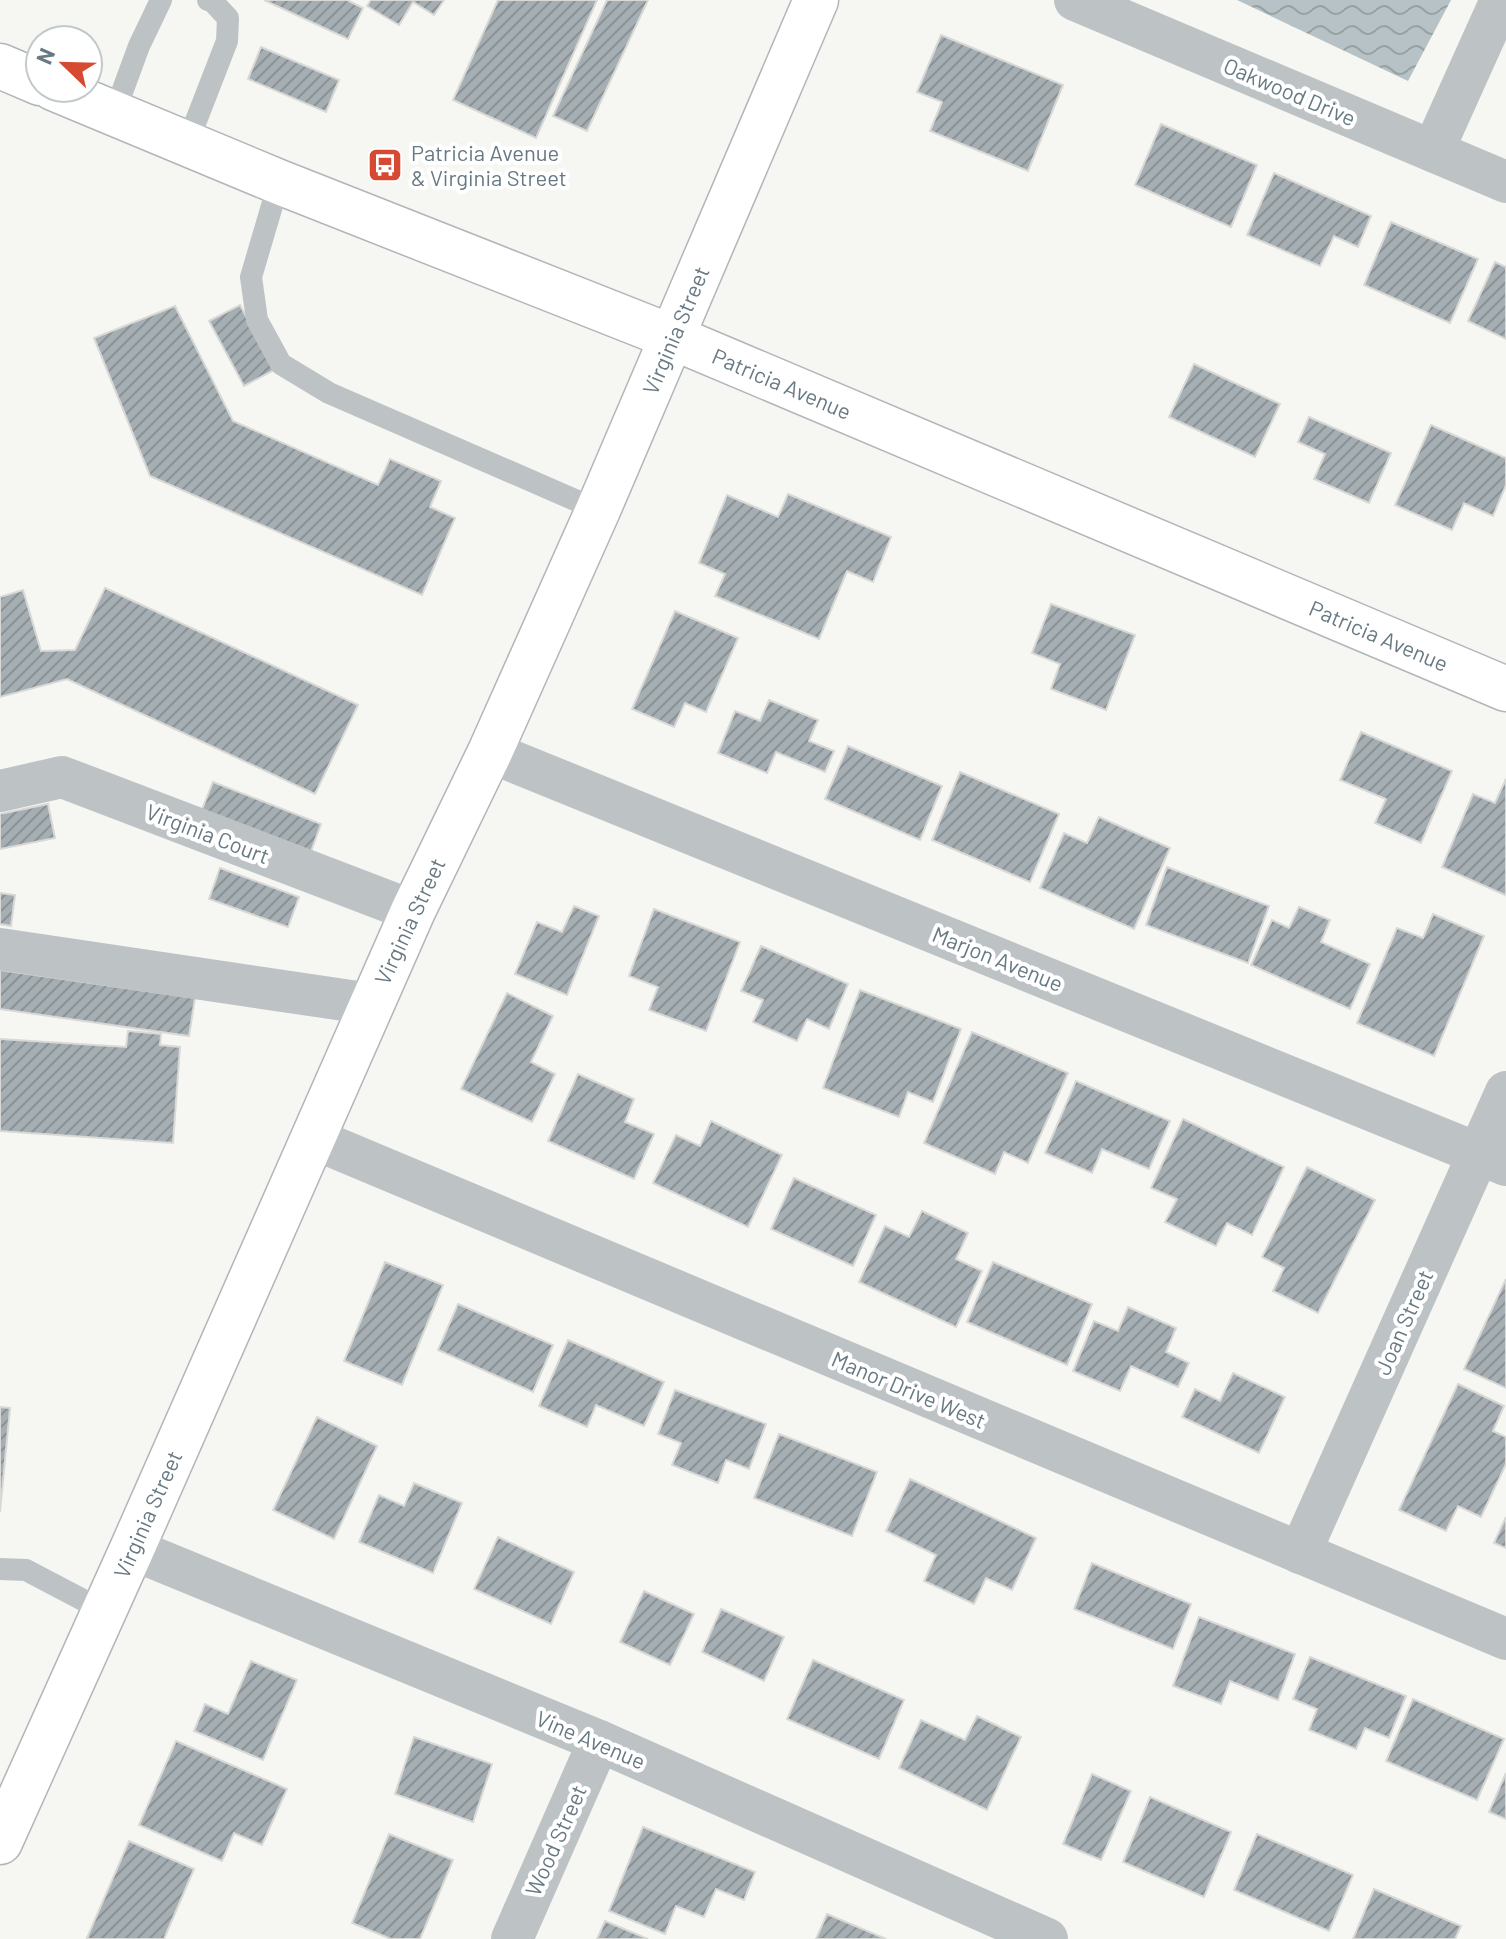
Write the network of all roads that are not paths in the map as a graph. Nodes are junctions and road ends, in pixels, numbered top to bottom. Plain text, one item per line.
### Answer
1 (161, 0) edge
2 (208, 0) edge
3 (816, 0) edge
4 (1075, 0) edge
5 (1501, 0) edge
6 (0, 66) edge
7 (24, 76) edge
8 (91, 104) edge
9 (114, 114) junction
10 (187, 144) junction
11 (1433, 151) junction
12 (279, 182) junction
13 (1506, 182) edge
14 (672, 337) junction
15 (598, 510) junction
16 (1506, 689) edge
17 (490, 752) junction
18 (0, 791) edge
19 (413, 911) junction
20 (0, 949) edge
21 (371, 1004) junction
22 (1506, 1092) edge
23 (312, 1138) junction
24 (1492, 1159) edge
25 (132, 1549) junction
26 (1300, 1553) junction
27 (0, 1569) edge
28 (104, 1611) junction
29 (1506, 1639) edge
30 (599, 1741) junction
31 (0, 1842) edge
32 (512, 1939) edge
33 (1046, 1939) edge

1 - 9 lane
2 - 10 lane
3 - 14 street, Virginia Street
4 - 11 street, Oakwood Drive
5 - 11 street
6 - 7 street
8 - 9 street, Patricia Avenue
9 - 10 street, Patricia Avenue
10 - 12 street, Patricia Avenue
11 - 13 street, Oakwood Drive
12 - 14 street, Patricia Avenue
12 - 15 lane
14 - 15 street, Virginia Street
14 - 16 street, Patricia Avenue
15 - 17 street, Virginia Street
17 - 19 street, Virginia Street
17 - 24 street, Marjon Avenue
18 - 19 street, Virginia Court
19 - 21 street, Virginia Street
20 - 21 street
21 - 23 street, Virginia Street
22 - 24 street, Joan Street
23 - 25 street, Virginia Street
23 - 26 street, Manor Drive West
24 - 26 street, Joan Street
25 - 28 street, Virginia Street
25 - 30 street, Vine Avenue
26 - 29 street, Manor Drive West
27 - 28 lane
28 - 31 street, Virginia Street
30 - 32 street, Wood Street
30 - 33 street, Vine Avenue

